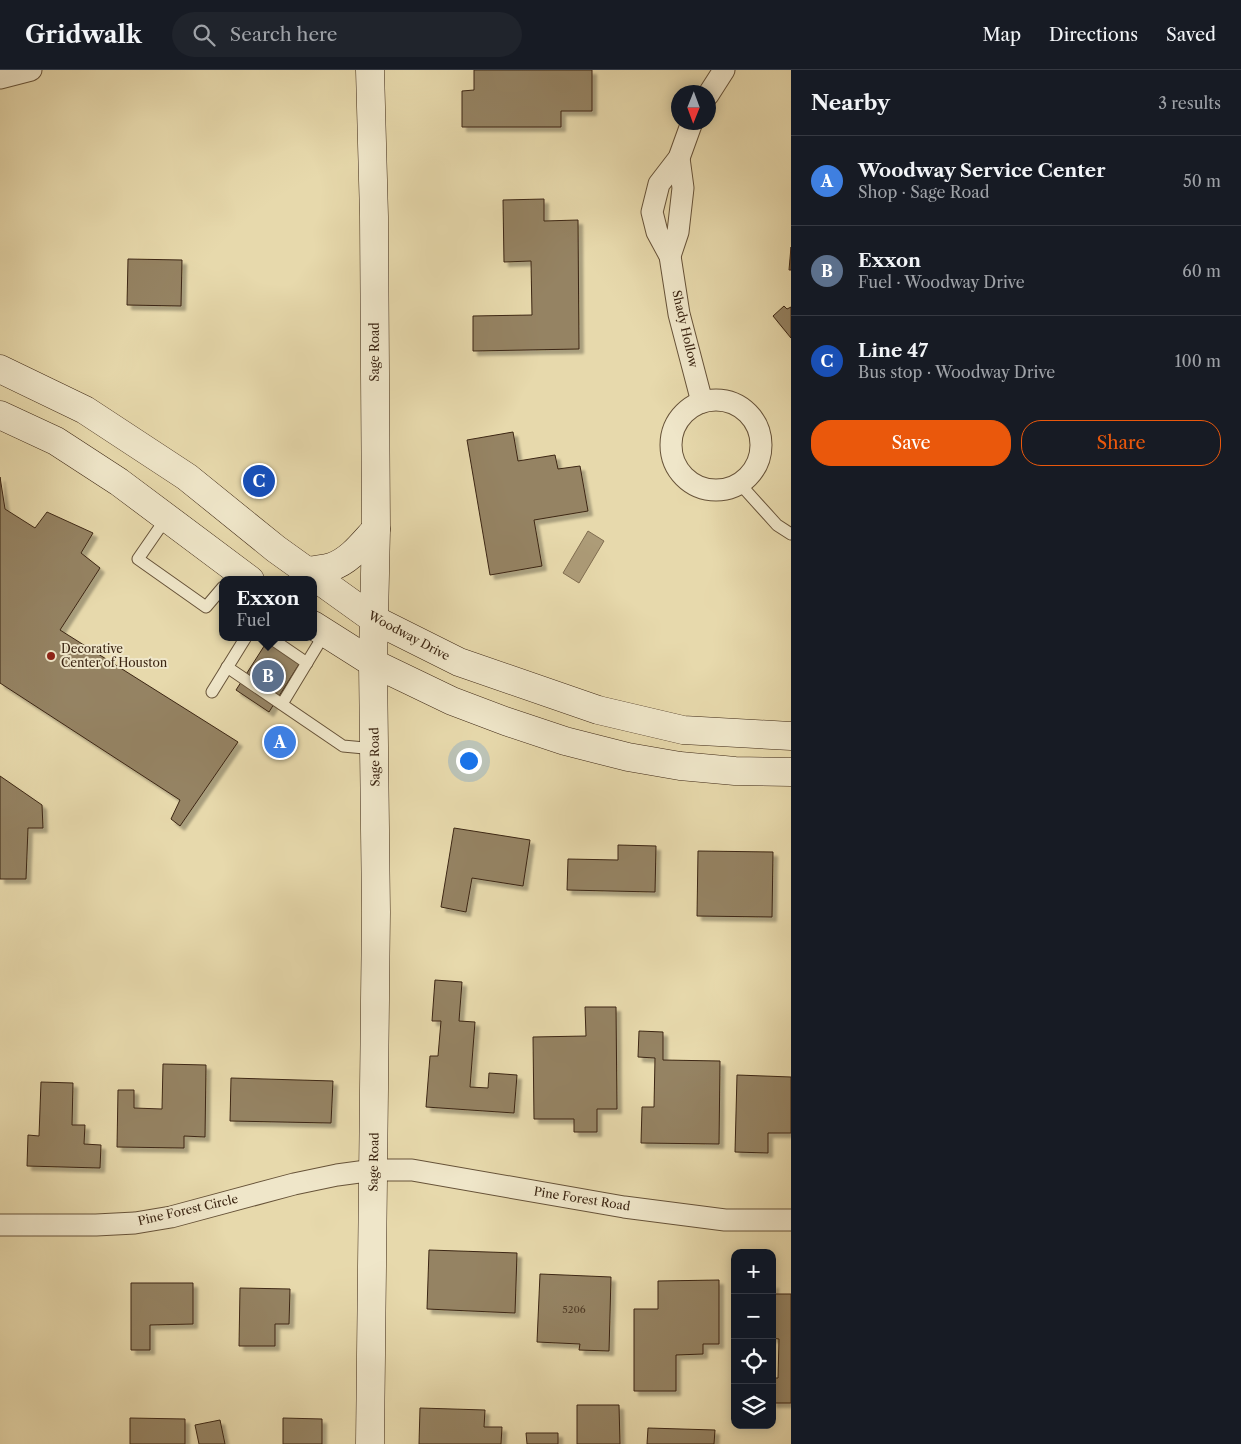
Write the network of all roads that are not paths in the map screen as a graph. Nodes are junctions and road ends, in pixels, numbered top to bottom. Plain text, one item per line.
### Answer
1 (370, 70) edge
2 (724, 70) edge
3 (28, 71) edge
4 (0, 78) edge
5 (714, 85) edge
6 (689, 130) edge
7 (679, 158) junction
8 (670, 256) junction
9 (0, 369) edge
10 (702, 402) junction
11 (0, 415) edge
12 (740, 484) junction
13 (167, 517) junction
14 (376, 529) junction
15 (791, 534) edge
16 (307, 571) junction
17 (231, 576) edge
18 (314, 576) edge
19 (317, 578) edge
20 (219, 594) edge
21 (374, 620) junction
22 (319, 629) edge
23 (243, 641) edge
24 (276, 641) edge
25 (314, 641) edge
26 (306, 663) junction
27 (374, 663) junction
28 (227, 667) junction
29 (212, 692) dead end
30 (282, 704) junction
31 (683, 730) junction
32 (791, 736) edge
33 (375, 749) junction
34 (680, 766) junction
35 (791, 772) edge
36 (374, 1170) junction
37 (791, 1220) edge
38 (0, 1225) edge
39 (370, 1444) edge

1 - 14 main road, Sage Road
2 - 5 street
3 - 4 street
6 - 7 street, Shady Hollow
7 - 8 street, Shady Hollow
7 - 8 street, Shady Hollow
8 - 10 street, Shady Hollow
9 - 16 main road, Woodway Drive
10 - 12 street
10 - 12 street
11 - 13 main road
12 - 15 lane
13 - 17 main road
13 - 20 lane
14 - 16 main road
14 - 21 main road, Sage Road
16 - 18 main road, Woodway Drive
19 - 21 main road, Woodway Drive
21 - 27 main road, Sage Road
21 - 31 main road, Woodway Drive
22 - 27 main road
23 - 28 lane
24 - 26 lane
25 - 26 lane
26 - 30 lane
27 - 33 main road, Sage Road
27 - 34 main road
28 - 29 lane
28 - 30 lane
30 - 33 lane
31 - 32 main road, Woodway Drive
31 - 34 main road
33 - 36 main road, Sage Road
34 - 35 main road
36 - 37 street, Pine Forest Road
36 - 38 street, Pine Forest Circle
36 - 39 main road, Sage Road

